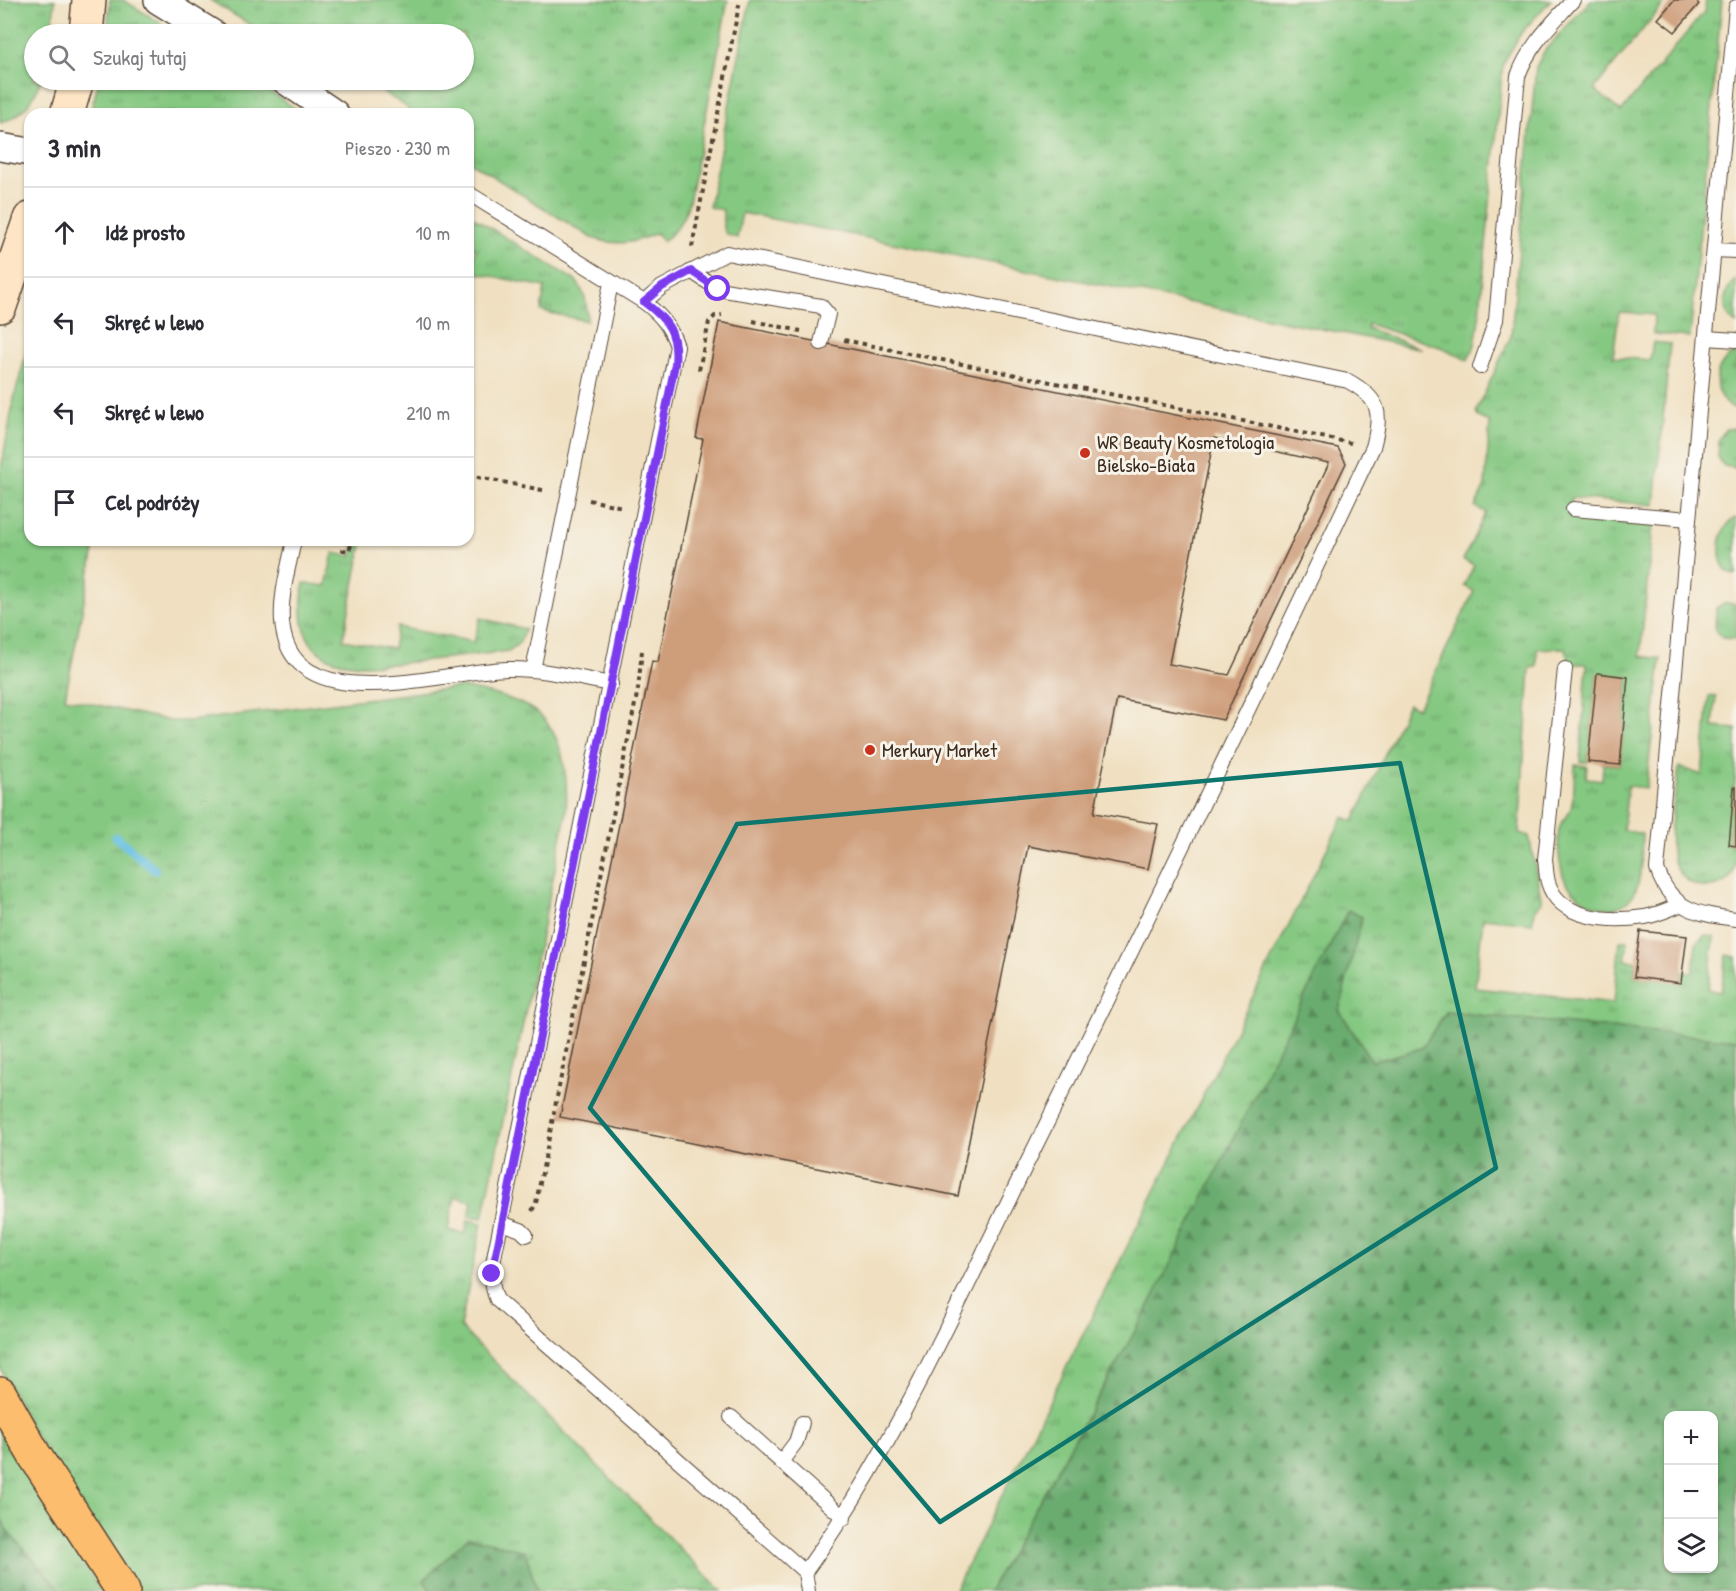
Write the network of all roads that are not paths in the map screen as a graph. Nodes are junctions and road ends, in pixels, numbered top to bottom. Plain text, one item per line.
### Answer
1 (89, 0) edge
2 (158, 0) edge
3 (1573, 0) edge
4 (1736, 7) edge
5 (87, 24) edge
6 (197, 24) edge
7 (73, 90) edge
8 (300, 90) edge
9 (68, 108) edge
10 (326, 108) edge
11 (0, 147) edge
12 (24, 151) edge
13 (474, 197) edge
14 (24, 236) edge
15 (1714, 250) junction
16 (1736, 251) edge
17 (691, 271) junction
18 (611, 283) junction
19 (644, 302) junction
20 (0, 306) edge
21 (1706, 338) junction
22 (822, 340) road end
23 (1736, 340) edge
24 (1480, 367) dead end
25 (1573, 508) dead end
26 (1689, 519) junction
27 (293, 546) edge
28 (1565, 669) dead end
29 (533, 670) junction
30 (611, 684) junction
31 (1680, 905) junction
32 (1736, 919) edge
33 (501, 1223) junction
34 (524, 1233) road end
35 (0, 1395) edge
36 (731, 1418) dead end
37 (801, 1423) dead end
38 (781, 1462) junction
39 (844, 1518) junction
40 (806, 1572) junction
41 (123, 1591) edge
42 (808, 1591) edge

1 - 5 main road
2 - 6 street
3 - 24 lane
4 - 15 lane
7 - 9 main road
8 - 10 street
11 - 12 street
13 - 18 lane
14 - 20 main road
15 - 16 lane
15 - 21 lane
17 - 19 lane
17 - 22 lane
17 - 39 lane
18 - 19 lane
18 - 29 lane
19 - 30 lane
21 - 23 lane
21 - 26 lane
25 - 26 lane
26 - 31 lane
27 - 29 lane
28 - 31 lane
29 - 30 lane
30 - 33 lane
31 - 32 lane
33 - 34 lane
33 - 40 lane
35 - 41 highway
36 - 38 lane
37 - 38 lane
38 - 39 lane
39 - 40 lane
40 - 42 lane

